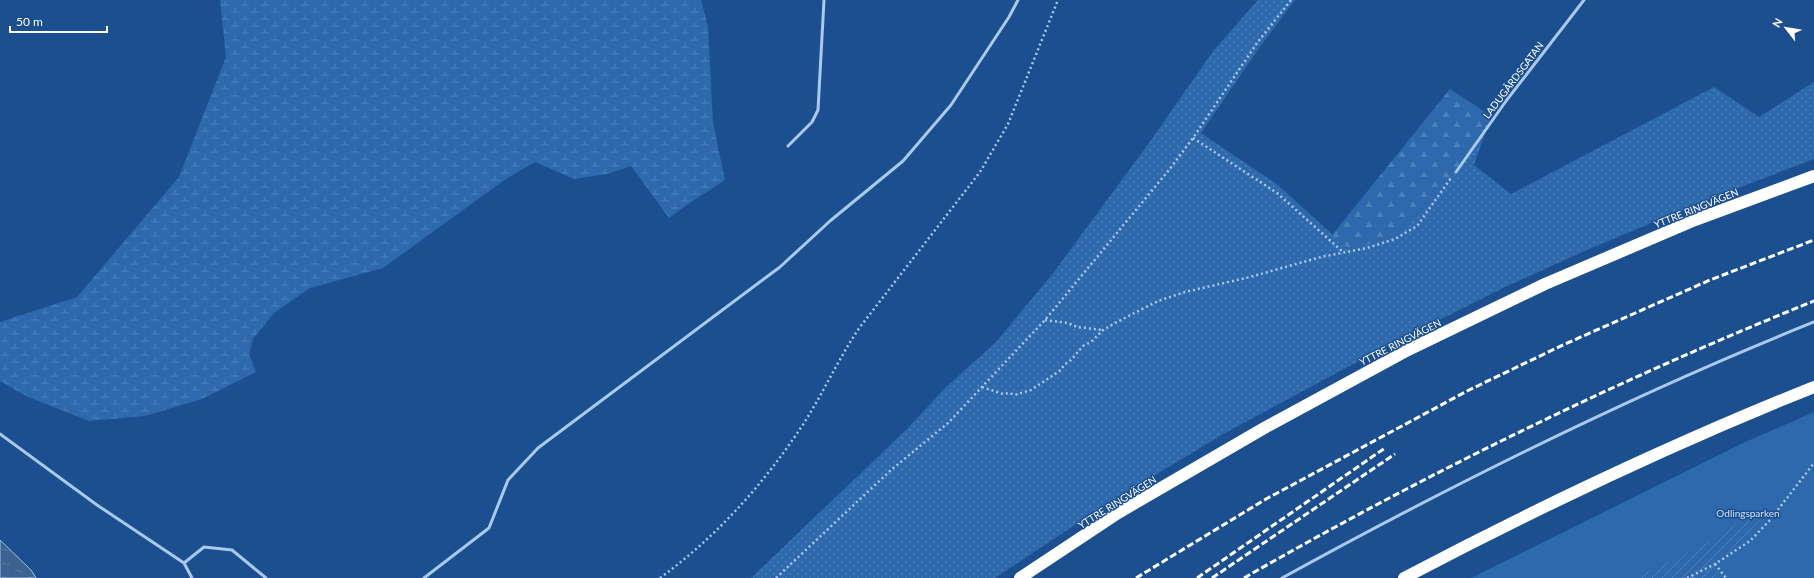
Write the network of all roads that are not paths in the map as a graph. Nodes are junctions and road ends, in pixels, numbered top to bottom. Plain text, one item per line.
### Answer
1 (824, 0) edge
2 (1018, 0) edge
3 (1584, 0) edge
4 (788, 146) dead end
5 (1456, 172) road end
6 (1814, 176) edge
7 (1814, 322) edge
8 (1814, 387) edge
9 (0, 434) edge
10 (184, 563) junction
11 (192, 578) edge
12 (266, 578) edge
13 (424, 578) edge
14 (1020, 578) edge
15 (1282, 578) edge
16 (1404, 578) edge

1 - 4 lane
2 - 13 lane
3 - 5 lane, LADUGÅRDSGATAN
6 - 14 highway, YTTRE RINGVÄGEN
7 - 15 lane
8 - 16 highway
9 - 10 lane
10 - 11 lane
10 - 12 lane

